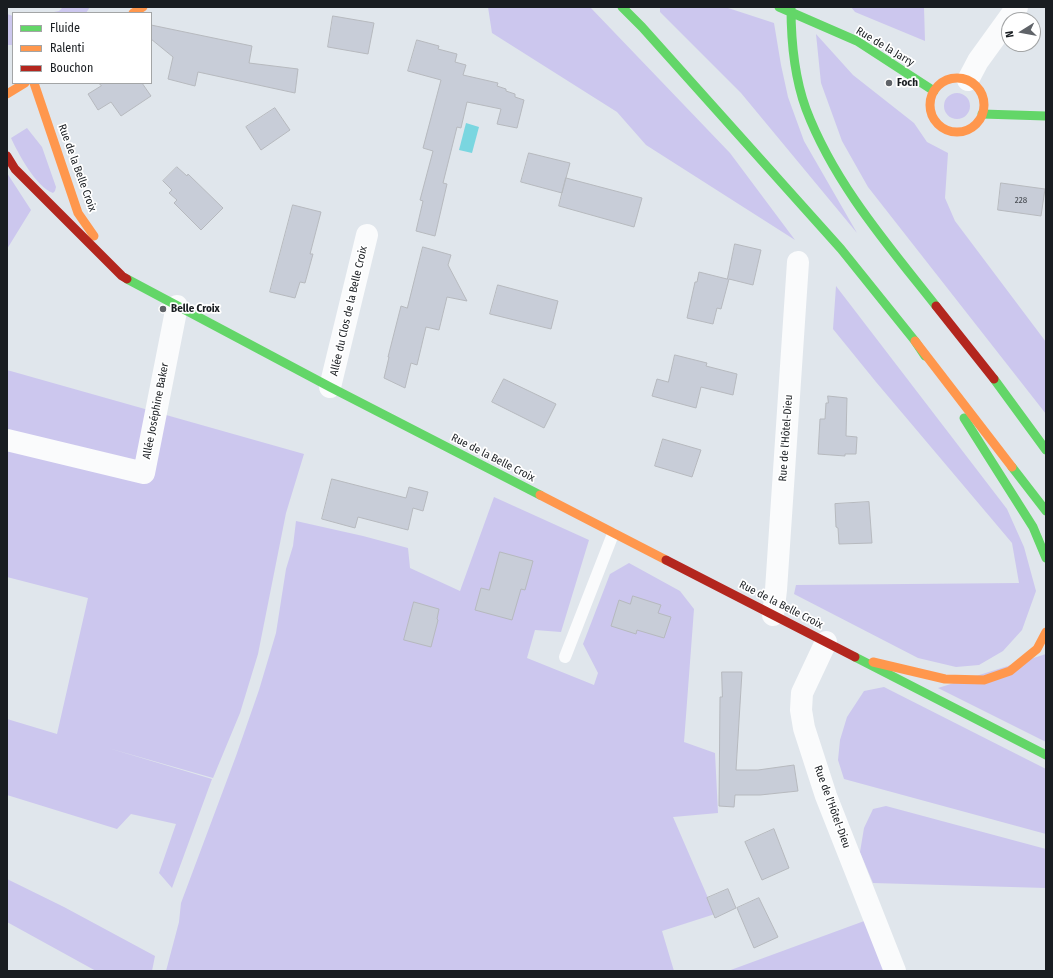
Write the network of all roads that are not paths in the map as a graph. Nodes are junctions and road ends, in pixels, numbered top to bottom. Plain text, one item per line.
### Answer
1 (622, 7) edge
2 (779, 7) edge
3 (791, 7) edge
4 (1017, 7) edge
5 (968, 80) junction
6 (23, 84) edge
7 (34, 84) edge
8 (934, 90) junction
9 (7, 94) edge
10 (982, 114) junction
11 (1046, 116) edge
12 (7, 156) edge
13 (367, 235) dead end
14 (798, 262) dead end
15 (122, 276) junction
16 (177, 306) junction
17 (915, 341) junction
18 (330, 387) junction
19 (7, 440) edge
20 (1046, 450) edge
21 (1046, 510) edge
22 (613, 534) junction
23 (1046, 558) edge
24 (773, 615) junction
25 (1046, 632) edge
26 (826, 642) junction
27 (565, 657) dead end
28 (855, 657) junction
29 (1046, 755) edge
30 (896, 971) edge

1 - 17 main road
2 - 8 main road, Rue de la Jarry
3 - 20 main road
4 - 5 street
5 - 8 main road
5 - 10 main road
6 - 9 main road
7 - 15 main road, Rue de la Belle Croix
8 - 10 main road
10 - 11 main road
12 - 15 main road, Rue de la Belle Croix
13 - 18 street, Allée du Clos de la Belle Croix
14 - 24 street, Rue de l'Hôtel-Dieu
15 - 16 main road, Rue de la Belle Croix
16 - 18 main road, Rue de la Belle Croix
16 - 19 street, Allée Joséphine Baker
17 - 21 main road
17 - 23 main road
18 - 22 main road, Rue de la Belle Croix
22 - 24 main road, Rue de la Belle Croix
22 - 27 lane
24 - 26 main road, Rue de la Belle Croix
25 - 28 main road
26 - 28 main road, Rue de la Belle Croix
26 - 30 street, Rue de l'Hôtel-Dieu
28 - 29 main road

